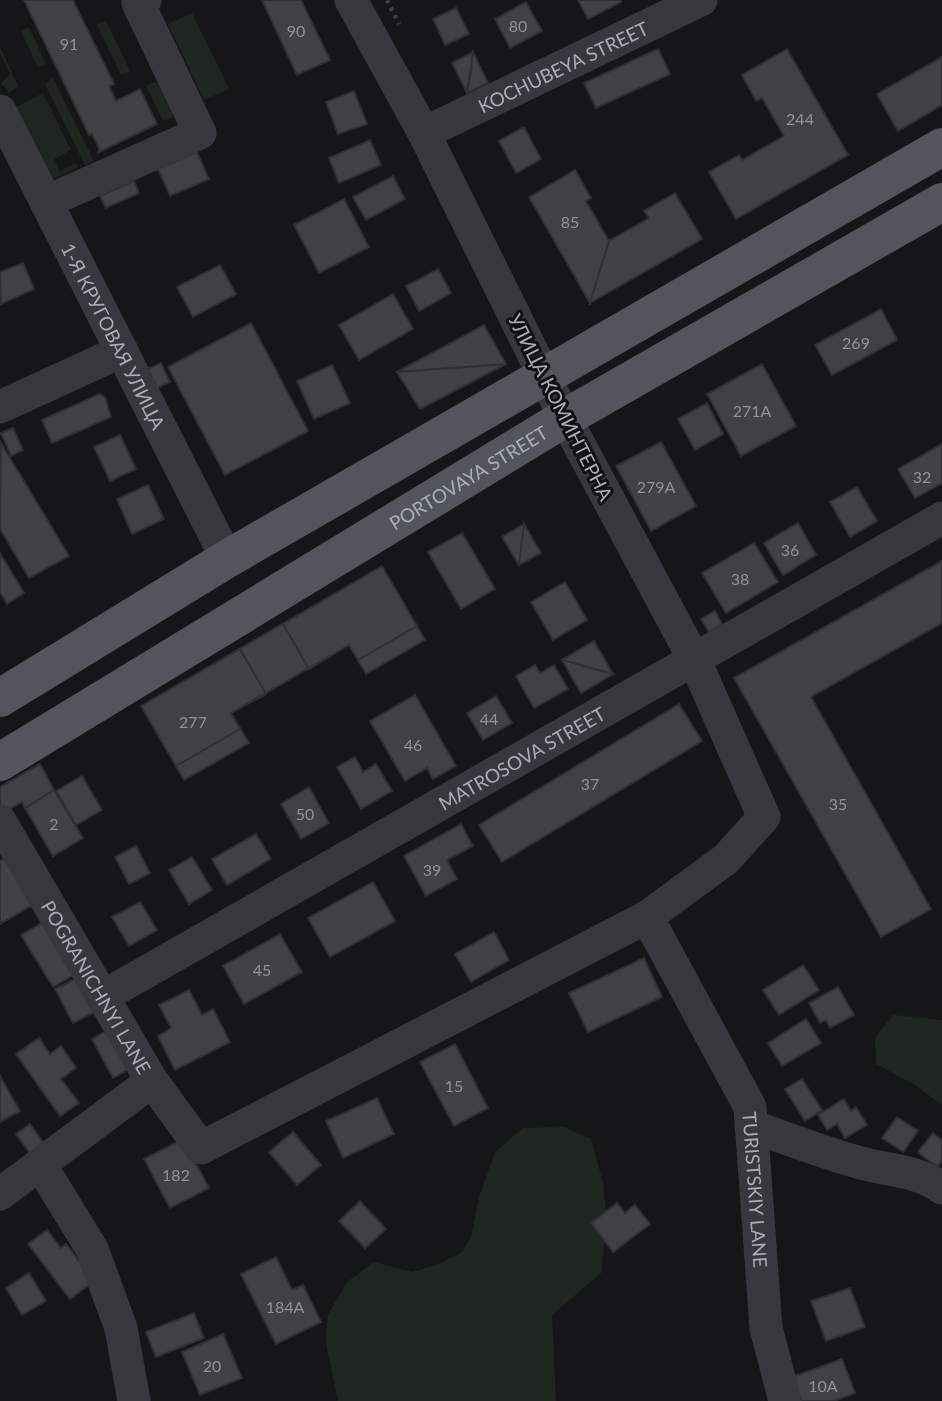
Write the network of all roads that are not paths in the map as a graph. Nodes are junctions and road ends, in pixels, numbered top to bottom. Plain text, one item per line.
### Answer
1 (145, 0) edge
2 (351, 0) edge
3 (701, 0) edge
4 (0, 111) edge
5 (424, 133) junction
6 (942, 147) edge
7 (46, 202) junction
8 (942, 202) edge
9 (122, 351) junction
10 (543, 376) junction
11 (0, 407) edge
12 (565, 418) junction
13 (942, 518) edge
14 (228, 559) junction
15 (695, 661) junction
16 (0, 698) edge
17 (0, 762) edge
18 (0, 821) edge
19 (647, 917) junction
20 (102, 997) junction
21 (152, 1081) junction
22 (751, 1126) junction
23 (40, 1164) junction
24 (942, 1188) edge
25 (0, 1194) edge
26 (134, 1401) edge
27 (785, 1401) edge

1 - 7 street
2 - 5 street, УЛИЦА КОМИНТЕРНА
3 - 5 street, KOCHUBEYA STREET
4 - 7 street, 1-Я КРУГОВАЯ УЛИЦА
5 - 10 street, УЛИЦА КОМИНТЕРНА
6 - 10 main road
7 - 9 street, 1-Я КРУГОВАЯ УЛИЦА
8 - 12 main road, PORTOVAYA STREET
9 - 11 street
9 - 14 street, 1-Я КРУГОВАЯ УЛИЦА
10 - 12 street, УЛИЦА КОМИНТЕРНА
10 - 14 main road
12 - 15 street, УЛИЦА КОМИНТЕРНА
12 - 17 main road, PORTOVAYA STREET
13 - 15 street, MATROSOVA STREET
14 - 16 main road
15 - 19 street, УЛИЦА КОМИНТЕРНА
15 - 20 street, MATROSOVA STREET
18 - 20 street, POGRANICHNYI LANE
19 - 21 street, POGRANICHNYI LANE
19 - 22 street, TURISTSKIY LANE
20 - 21 street, POGRANICHNYI LANE
21 - 23 street
22 - 24 street
22 - 27 street, TURISTSKIY LANE
23 - 25 street
23 - 26 street

